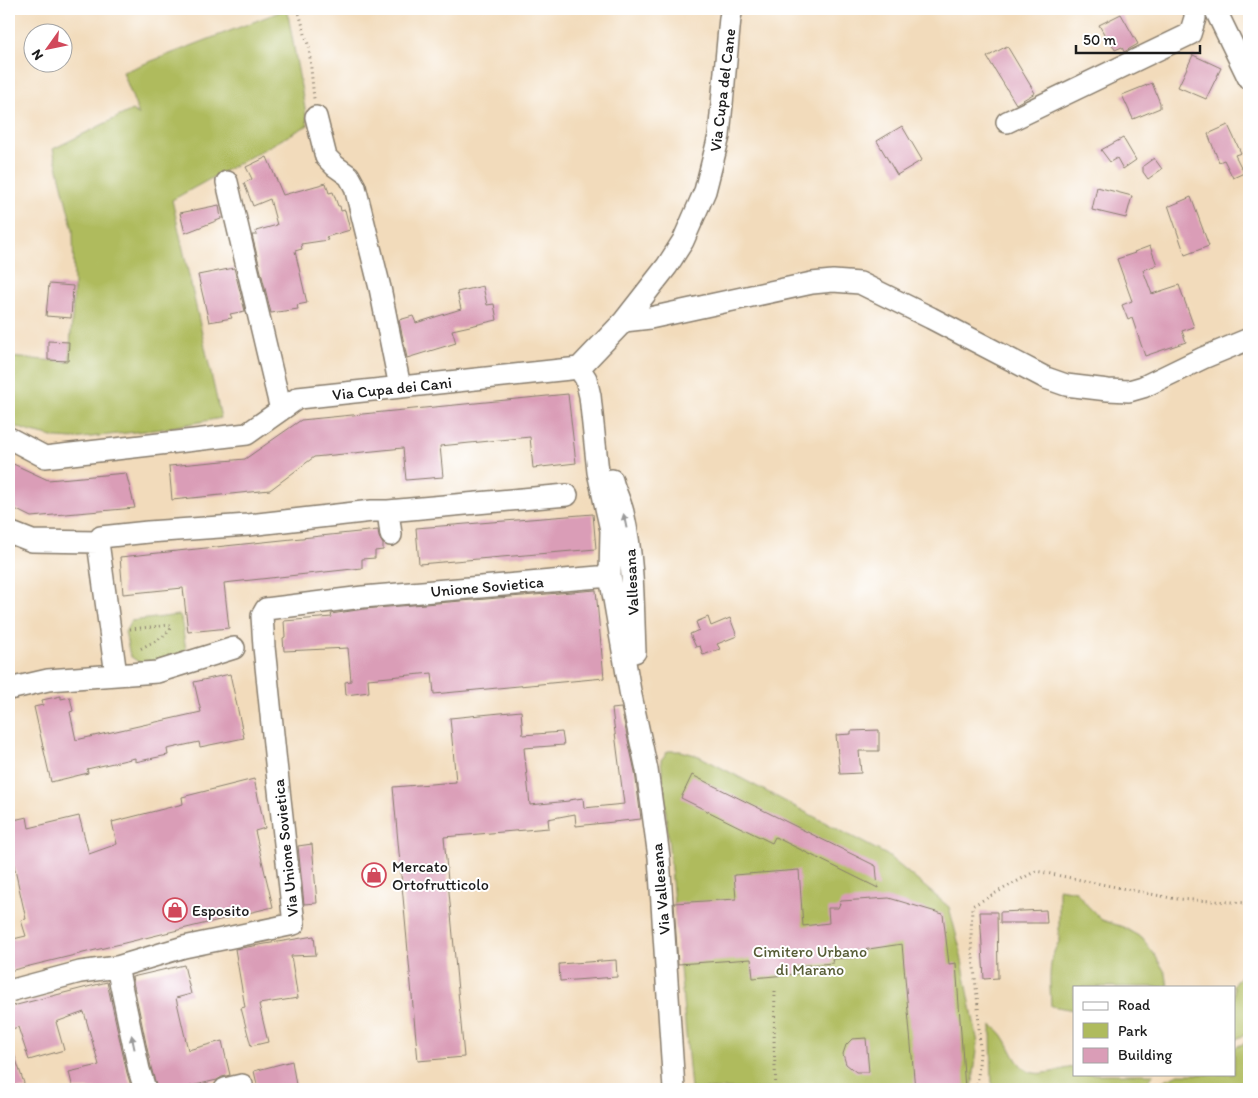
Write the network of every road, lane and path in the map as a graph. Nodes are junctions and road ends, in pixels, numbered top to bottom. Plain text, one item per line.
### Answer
1 (298, 9) edge
2 (1195, 9) edge
3 (1215, 9) edge
4 (729, 12) edge
5 (1249, 78) edge
6 (316, 117) joint
7 (1007, 122) dead end
8 (227, 182) dead end
9 (624, 321) junction
10 (1249, 339) edge
11 (579, 368) junction
12 (400, 387) junction
13 (281, 410) junction
14 (9, 438) edge
15 (567, 495) dead end
16 (388, 511) junction
17 (9, 532) edge
18 (391, 535) dead end
19 (98, 542) junction
20 (610, 576) junction
21 (363, 597) joint
22 (130, 628) dead end
23 (234, 648) dead end
24 (138, 650) dead end
25 (116, 675) junction
26 (9, 690) edge
27 (630, 691) junction
28 (1249, 903) edge
29 (117, 967) junction
30 (9, 991) edge
31 (775, 992) dead end
32 (144, 1089) edge
33 (674, 1089) edge
34 (776, 1089) edge
35 (977, 1089) edge

1 - 6 path
2 - 7 street
3 - 5 street
4 - 9 street, Via Cupa del Cane
6 - 12 street
8 - 13 street
9 - 10 street
9 - 11 street, Via Cupa del Cane
11 - 12 street, Via Cupa dei Cani
11 - 20 street
27 -> 11 street, Vallesana
12 - 13 street, Via Cupa dei Cani
13 - 14 street, Via Cupa dei Cani
15 - 16 street
16 - 18 street
16 - 19 street
17 - 19 street
19 - 25 street
20 - 21 street, Unione Sovietica
20 - 27 street, Vallesana
21 - 29 street, Via Unione Sovietica
22 - 24 path
23 - 25 street
25 - 26 street
27 - 33 street, Via Vallesana
28 - 35 path
29 - 30 street, Via Unione Sovietica
32 -> 29 street
31 - 34 path

